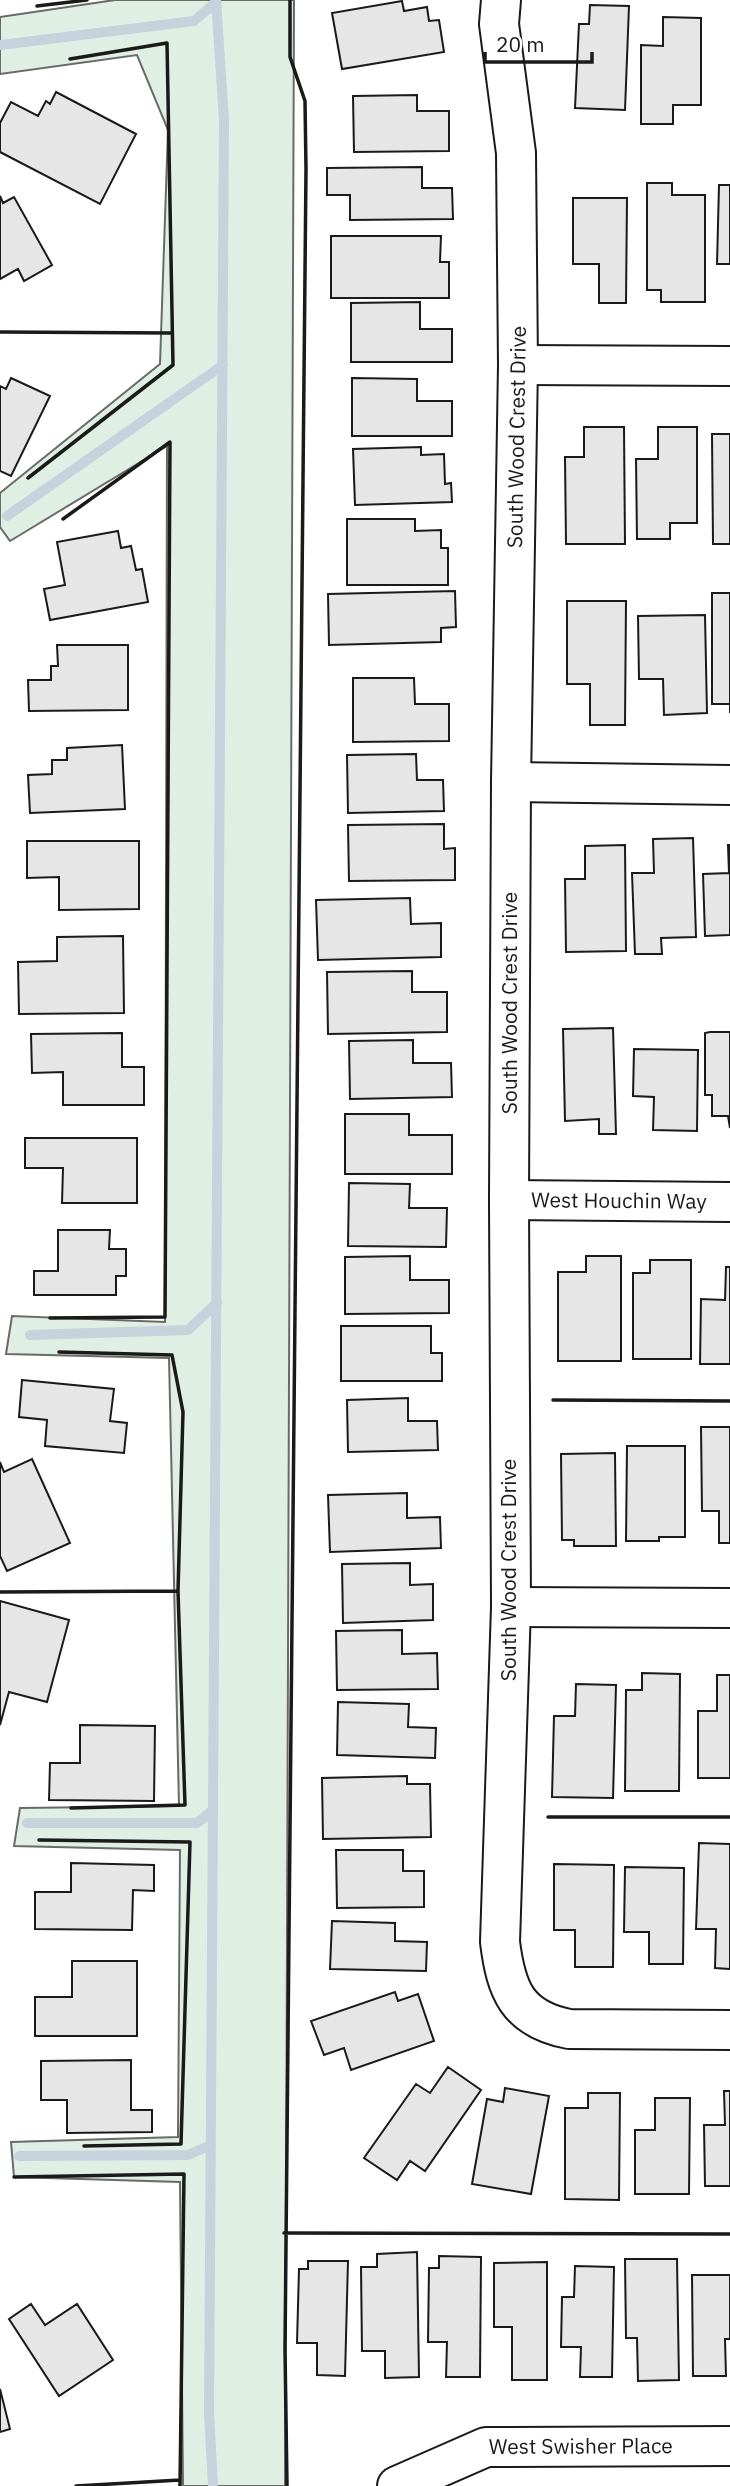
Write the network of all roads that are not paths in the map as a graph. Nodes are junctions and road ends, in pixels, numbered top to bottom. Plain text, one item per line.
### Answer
1 (501, 0) edge
2 (519, 365) junction
3 (730, 366) edge
4 (511, 782) junction
5 (730, 785) edge
6 (509, 1200) junction
7 (730, 1202) edge
8 (511, 1607) junction
9 (730, 1608) edge
10 (730, 2030) edge
11 (730, 2446) edge
12 (397, 2486) edge

1 - 2 street, South Wood Crest Drive
2 - 3 street
2 - 4 street, South Wood Crest Drive
4 - 5 street
4 - 6 street, South Wood Crest Drive
6 - 7 street, West Houchin Way
6 - 8 street, South Wood Crest Drive
8 - 9 street
8 - 10 street, South Wood Crest Drive
11 - 12 street, West Swisher Place

